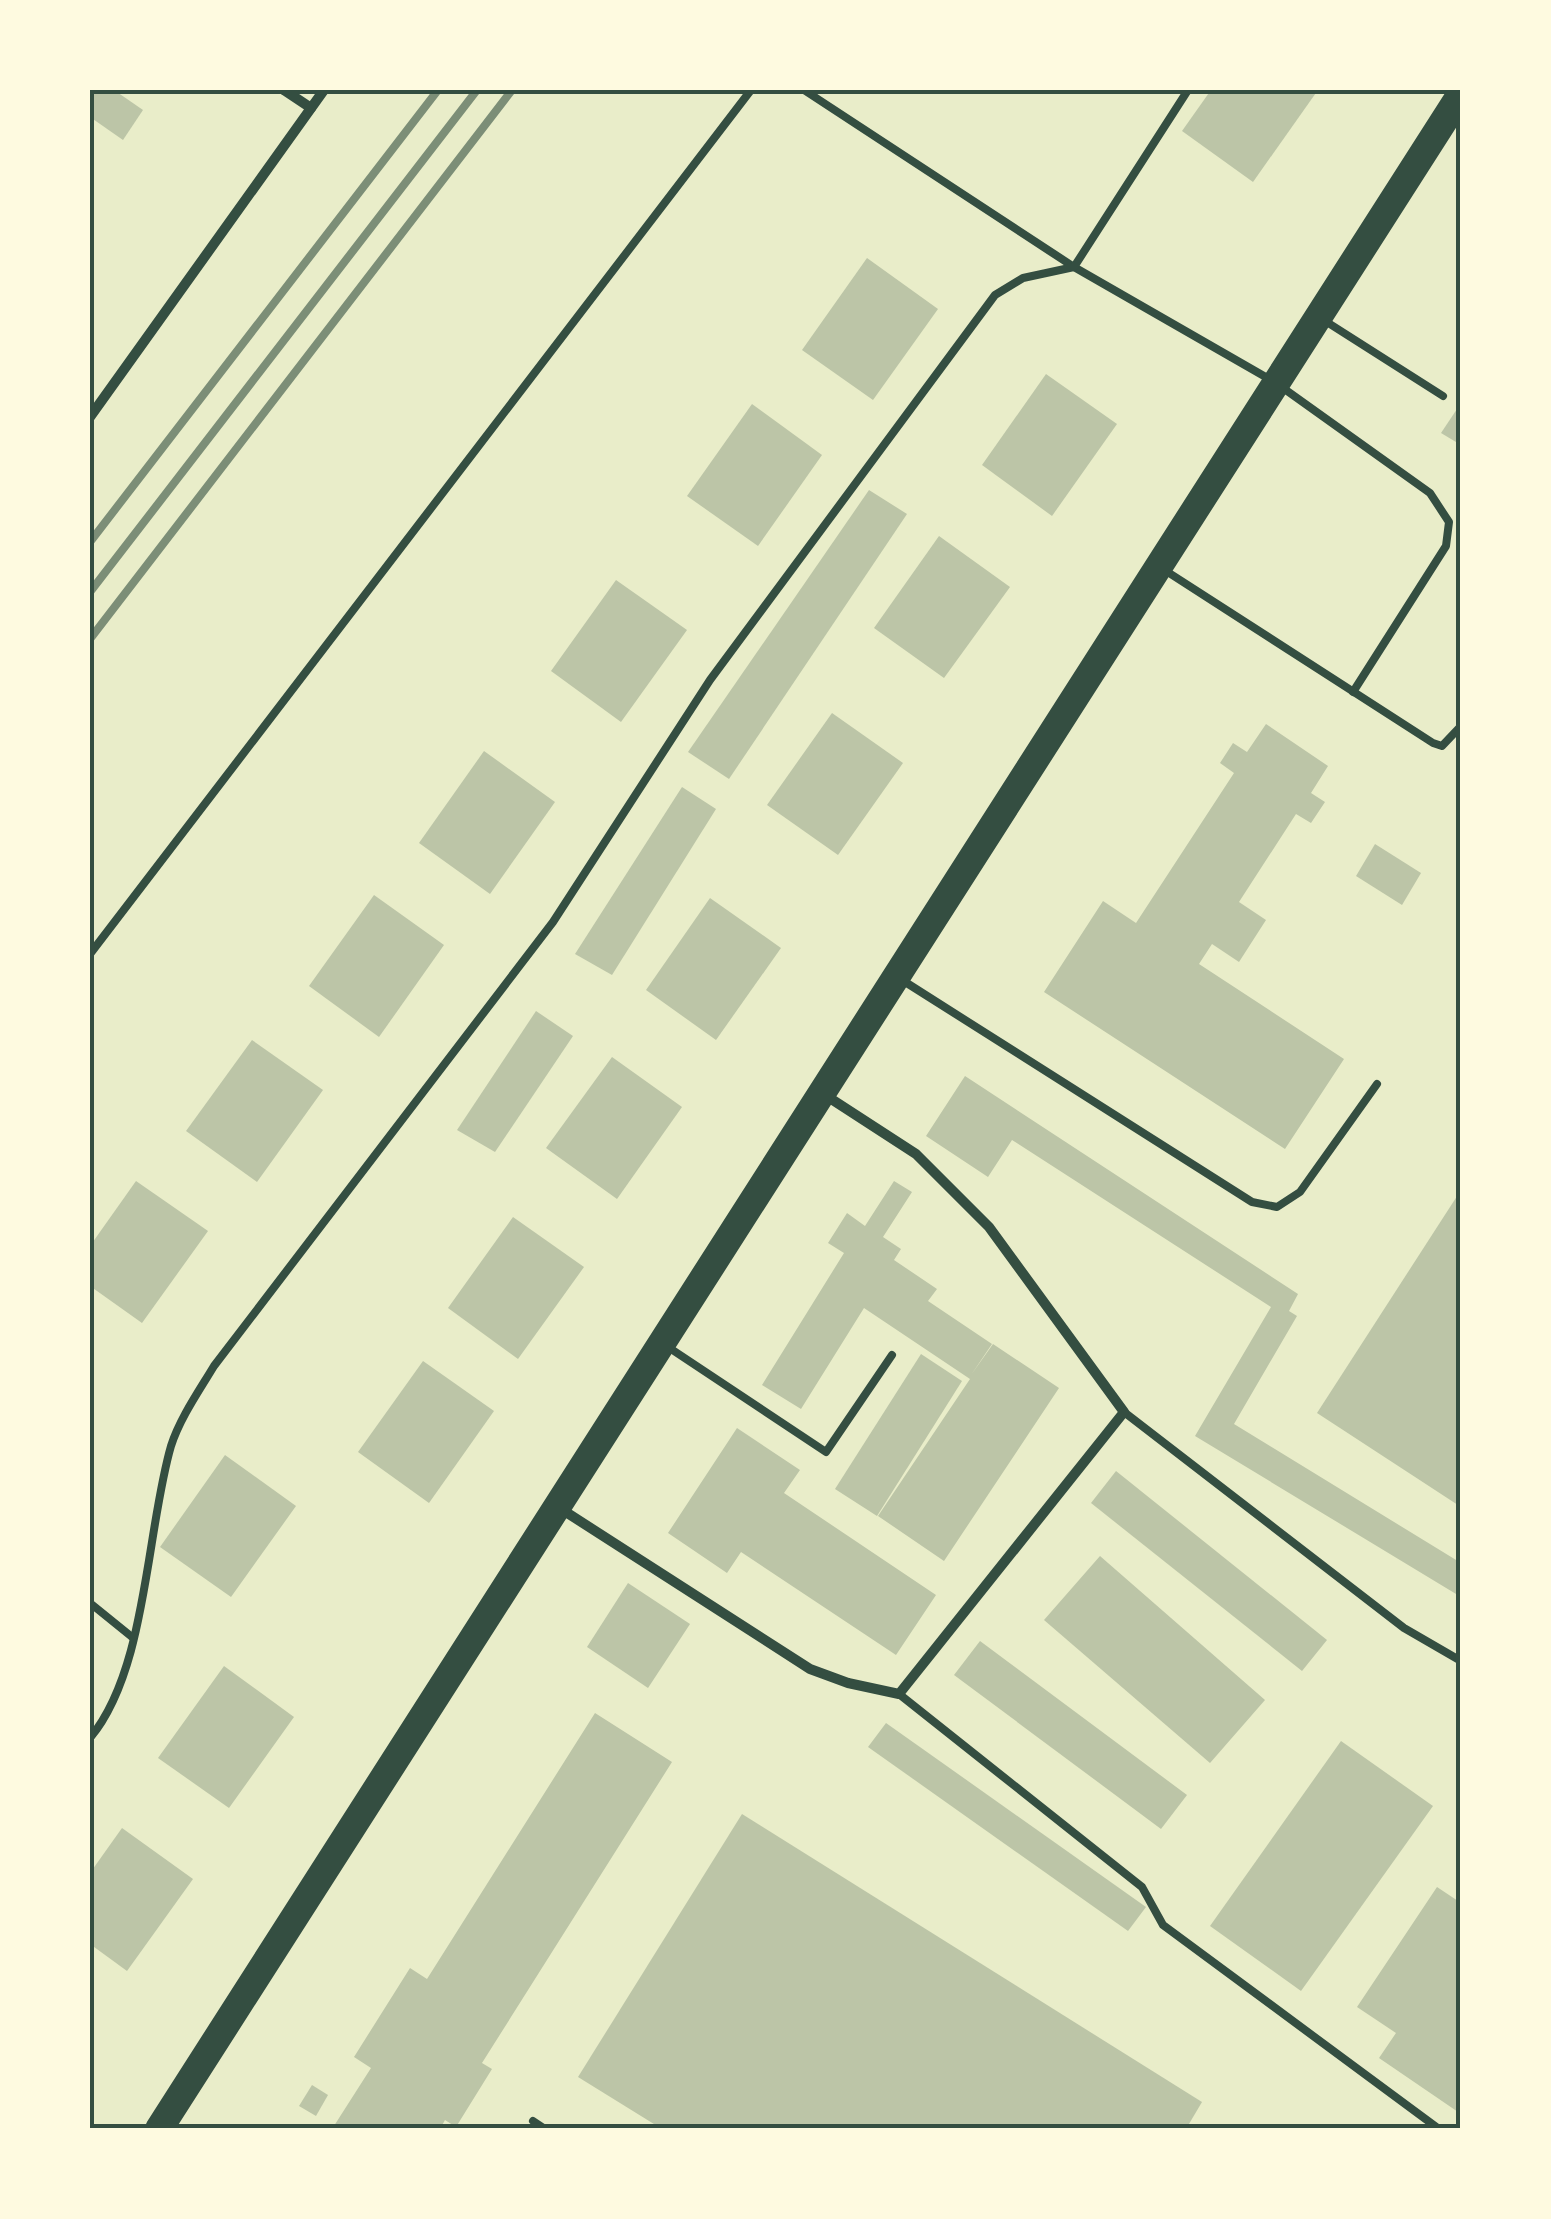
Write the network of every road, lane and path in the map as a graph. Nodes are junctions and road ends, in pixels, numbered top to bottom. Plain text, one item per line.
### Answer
1 (284, 90) edge
2 (324, 90) edge
3 (751, 90) edge
4 (804, 90) edge
5 (1188, 90) edge
6 (1461, 94) edge
7 (311, 108) junction
8 (1074, 267) junction
9 (1318, 317) junction
10 (1276, 383) junction
11 (1443, 396) dead end
12 (90, 417) edge
13 (1158, 566) junction
14 (1353, 692) junction
15 (1461, 726) edge
16 (90, 954) edge
17 (896, 976) junction
18 (1377, 1084) dead end
19 (822, 1092) junction
20 (661, 1343) junction
21 (892, 1355) dead end
22 (1124, 1412) junction
23 (556, 1506) junction
24 (90, 1603) edge
25 (132, 1637) junction
26 (1461, 1661) edge
27 (899, 1694) junction
28 (90, 1738) edge
29 (533, 2121) dead end
30 (159, 2129) edge
31 (545, 2129) edge
32 (1439, 2129) edge

1 - 7 street
2 - 7 street
3 - 16 lane
4 - 8 lane
5 - 8 lane
6 - 9 highway
7 - 12 street
8 - 10 lane
8 - 25 lane
9 - 10 highway
9 - 11 lane
10 - 13 highway
10 - 14 lane
13 - 14 lane
13 - 17 highway
14 - 15 lane
17 - 18 lane
17 - 19 highway
19 - 20 highway
19 - 22 street
20 - 21 lane
20 - 23 highway
22 - 26 lane
22 - 27 street
23 - 27 street
23 - 30 highway
24 - 25 lane
25 - 28 lane
27 - 32 lane
29 - 31 lane

